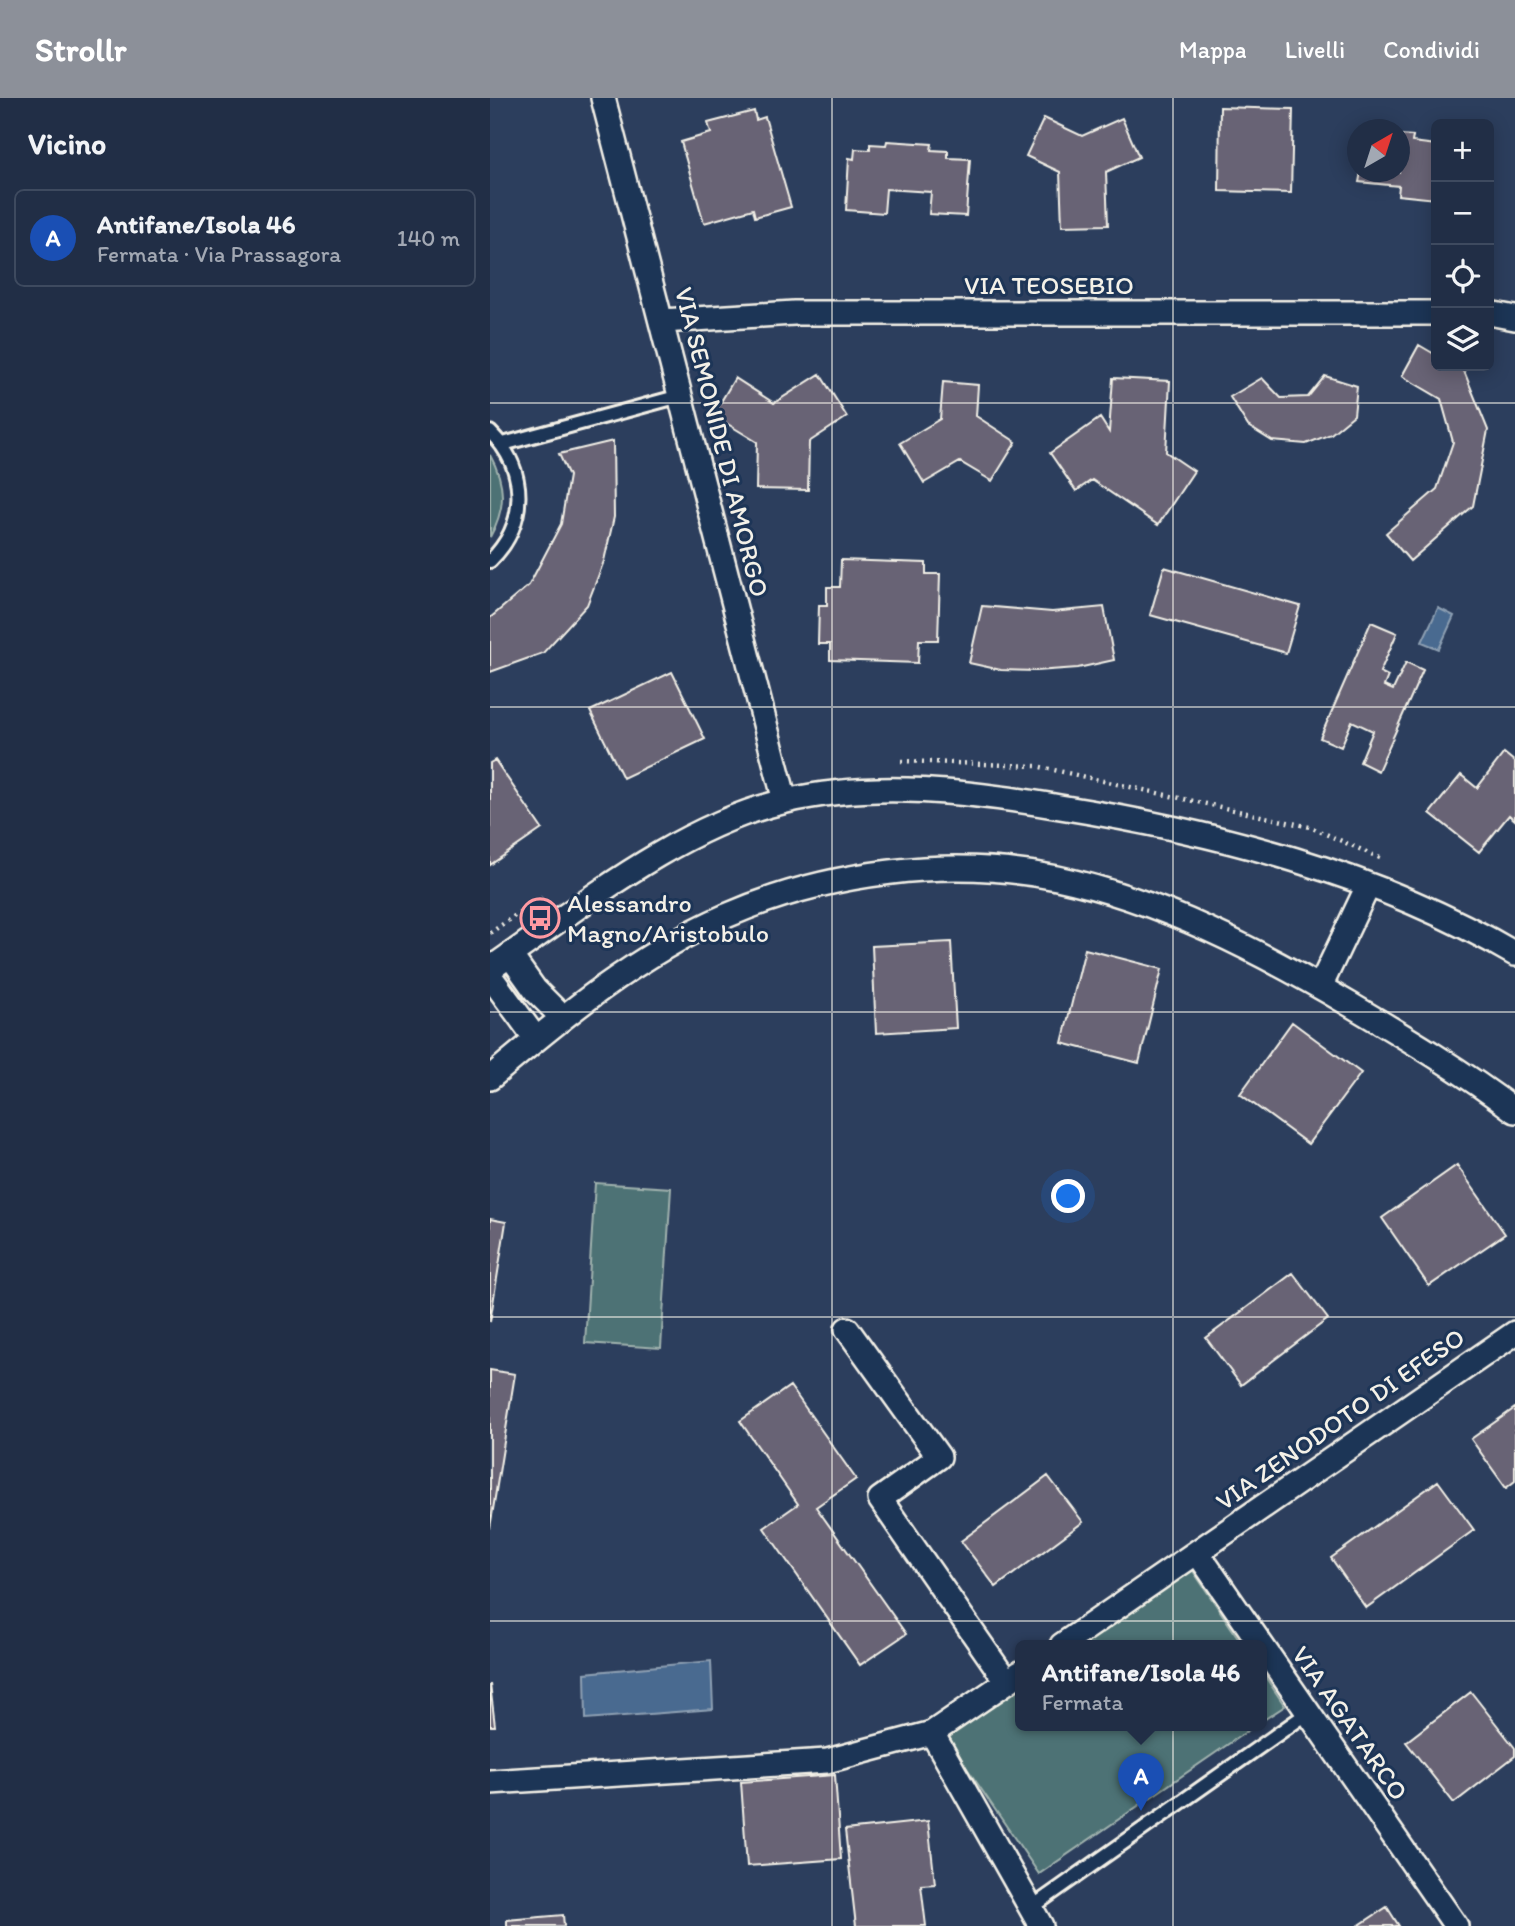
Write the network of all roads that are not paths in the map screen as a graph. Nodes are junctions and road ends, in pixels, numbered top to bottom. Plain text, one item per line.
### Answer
1 (603, 98) edge
2 (1431, 313) edge
3 (1494, 314) edge
4 (1515, 318) edge
5 (662, 321) junction
6 (680, 396) junction
7 (490, 432) edge
8 (503, 444) junction
9 (490, 561) edge
10 (785, 801) junction
11 (1368, 886) junction
12 (1515, 954) edge
13 (510, 955) junction
14 (490, 969) edge
15 (490, 976) edge
16 (1320, 987) junction
17 (562, 1017) junction
18 (536, 1039) junction
19 (490, 1078) edge
20 (1515, 1111) edge
21 (846, 1329) dead end
22 (1515, 1333) edge
23 (1197, 1552) junction
24 (1069, 1640) edge
25 (1259, 1640) edge
26 (1267, 1652) edge
27 (1014, 1678) edge
28 (1309, 1712) junction
29 (932, 1733) junction
30 (490, 1782) edge
31 (1036, 1917) edge
32 (1456, 1926) edge

1 - 5 street, VIA SEMONIDE DI AMORGO
2 - 5 street, VIA TEOSEBIO
3 - 4 street
5 - 6 street, VIA SEMONIDE DI AMORGO
6 - 8 lane
6 - 10 street, VIA SEMONIDE DI AMORGO
7 - 8 lane
8 - 9 lane
10 - 11 street
10 - 13 street
11 - 12 street
11 - 16 street
13 - 14 street
13 - 17 street
15 - 18 street
16 - 17 street
16 - 20 street
17 - 18 street
18 - 19 street
21 - 27 street
22 - 23 street, VIA ZENODOTO DI EFESO
23 - 24 street, VIA ZENODOTO DI EFESO
23 - 25 street, VIA AGATARCO
26 - 28 street, VIA AGATARCO
27 - 29 street
28 - 31 lane
28 - 32 street, VIA AGATARCO
29 - 30 street
29 - 31 street

